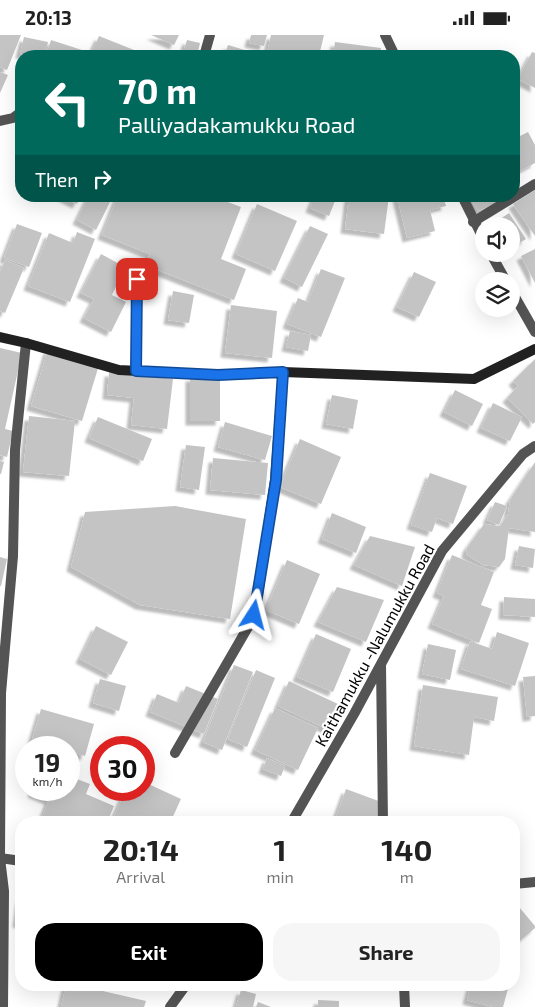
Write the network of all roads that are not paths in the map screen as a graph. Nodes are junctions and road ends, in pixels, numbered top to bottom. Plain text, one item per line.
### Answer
1 (210, 35) edge
2 (385, 35) edge
3 (206, 50) edge
4 (393, 50) edge
5 (15, 116) edge
6 (0, 121) edge
7 (535, 184) edge
8 (520, 193) edge
9 (465, 202) edge
10 (506, 202) edge
11 (473, 222) junction
12 (475, 225) edge
13 (137, 279) dead end
14 (520, 306) edge
15 (535, 332) edge
16 (0, 337) edge
17 (26, 343) junction
18 (535, 349) edge
19 (136, 371) junction
20 (283, 372) junction
21 (535, 446) edge
22 (381, 664) junction
23 (175, 753) dead end
24 (295, 816) edge
25 (383, 816) edge
26 (0, 858) edge
27 (15, 860) edge
28 (535, 882) edge
29 (520, 883) edge
30 (2, 925) edge
31 (182, 991) edge
32 (405, 991) edge
33 (3, 1007) edge
34 (170, 1007) edge
35 (406, 1007) edge

1 - 3 street
2 - 4 street
5 - 6 street
7 - 8 street
9 - 11 street
10 - 11 street
11 - 12 street
13 - 19 street
14 - 15 street
16 - 17 street
17 - 19 street
17 - 26 street
18 - 20 street
19 - 20 street
20 - 23 street
21 - 22 street, Kaithamukku -Nalumukku Road
22 - 24 street, Kaithamukku -Nalumukku Road
22 - 25 street
26 - 27 street
26 - 30 street
28 - 29 street
30 - 33 street
31 - 34 street
32 - 35 street

